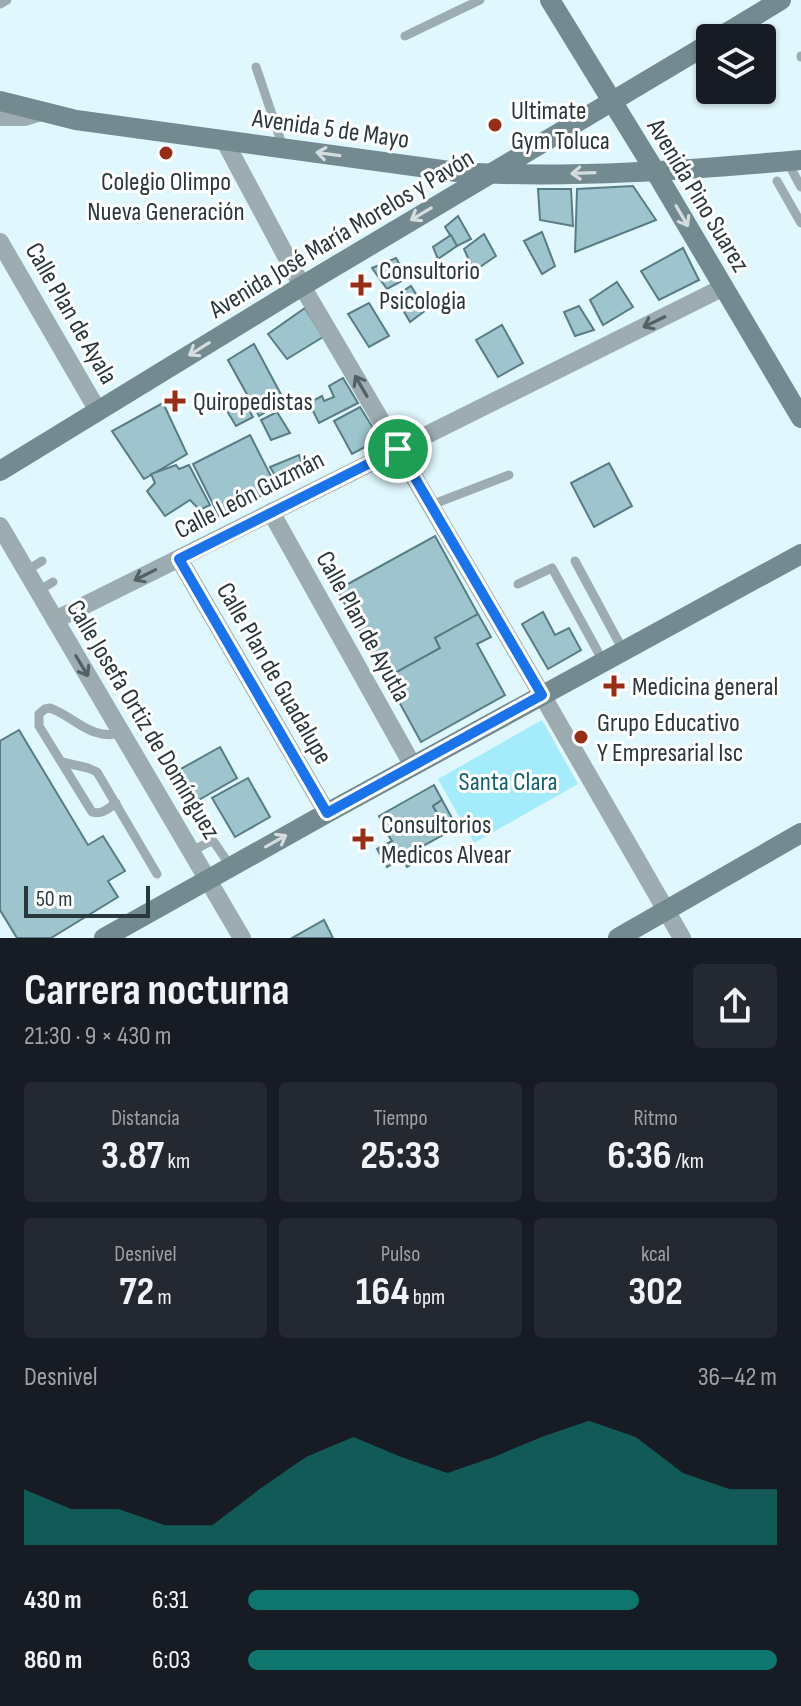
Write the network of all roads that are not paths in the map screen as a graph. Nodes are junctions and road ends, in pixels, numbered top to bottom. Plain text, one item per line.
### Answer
1 (7, 0) edge
2 (480, 0) edge
3 (550, 0) edge
4 (781, 0) edge
5 (0, 4) edge
6 (741, 24) edge
7 (405, 36) dead end
8 (696, 51) edge
9 (256, 67) dead end
10 (0, 101) edge
11 (612, 102) junction
12 (41, 112) junction
13 (0, 117) edge
14 (224, 140) junction
15 (284, 148) junction
16 (794, 160) edge
17 (655, 171) junction
18 (488, 174) junction
19 (777, 181) dead end
20 (801, 187) edge
21 (801, 223) edge
22 (0, 242) edge
23 (302, 286) junction
24 (724, 287) junction
25 (98, 411) junction
26 (801, 418) edge
27 (398, 449) junction
28 (0, 471) edge
29 (509, 475) dead end
30 (431, 505) junction
31 (271, 512) junction
32 (0, 526) edge
33 (801, 554) edge
34 (179, 559) junction
35 (575, 561) dead end
36 (518, 584) dead end
37 (55, 620) junction
38 (623, 650) junction
39 (603, 661) junction
40 (542, 695) junction
41 (122, 733) junction
42 (62, 762) junction
43 (413, 766) junction
44 (116, 803) junction
45 (327, 813) junction
46 (801, 833) edge
47 (192, 851) junction
48 (231, 867) junction
49 (157, 874) dead end
50 (208, 879) junction
51 (666, 911) junction
52 (104, 938) edge
53 (242, 938) edge
54 (618, 938) edge
55 (682, 938) edge

1 - 5 lane
2 - 7 lane
3 - 11 main road, Avenida Pino Suarez
4 - 6 main road
8 - 11 main road, Avenida José María Morelos y Pavón
9 - 15 lane
10 - 12 main road, Avenida 5 de Mayo
11 - 17 main road, Avenida Pino Suarez
11 - 18 main road, Avenida José María Morelos y Pavón
12 - 13 street
12 - 14 main road, Avenida 5 de Mayo
14 - 15 main road, Avenida 5 de Mayo
14 - 23 street
18 -> 15 main road, Avenida 5 de Mayo
16 - 17 main road, Avenida 5 de Mayo
16 - 20 lane
17 -> 18 main road, Avenida 5 de Mayo
17 -> 24 main road, Avenida Pino Suarez
18 -> 23 main road, Avenida José María Morelos y Pavón
19 - 21 lane
22 - 25 street, Calle Plan de Ayala
23 -> 25 main road, Avenida José María Morelos y Pavón
27 -> 23 street
24 - 26 main road, Avenida Pino Suarez
24 -> 27 street, Calle León Guzmán
25 - 28 main road, Avenida José María Morelos y Pavón
27 - 30 street
27 - 31 street, Calle León Guzmán
29 - 30 lane
30 - 40 street
31 - 34 street, Calle León Guzmán
31 - 43 street, Calle Plan de Ayutla
32 - 37 street, Calle Josefa Ortiz de Domínguez
33 - 38 main road
34 -> 37 street, Calle León Guzmán
34 - 45 street, Calle Plan de Guadalupe
35 - 38 lane
36 - 39 lane
37 -> 41 street, Calle Josefa Ortiz de Domínguez
38 - 39 main road
39 - 40 main road
40 - 43 main road
40 - 51 street
41 - 42 lane
41 - 47 street, Calle Josefa Ortiz de Domínguez
42 - 44 lane
42 - 44 lane
43 - 45 main road
44 - 49 lane
48 -> 45 main road
46 - 51 main road
47 - 48 lane
47 - 50 street, Calle Josefa Ortiz de Domínguez
48 - 50 main road
50 - 52 main road
50 - 53 street, Calle Josefa Ortiz de Domínguez
51 - 54 main road
51 - 55 street

